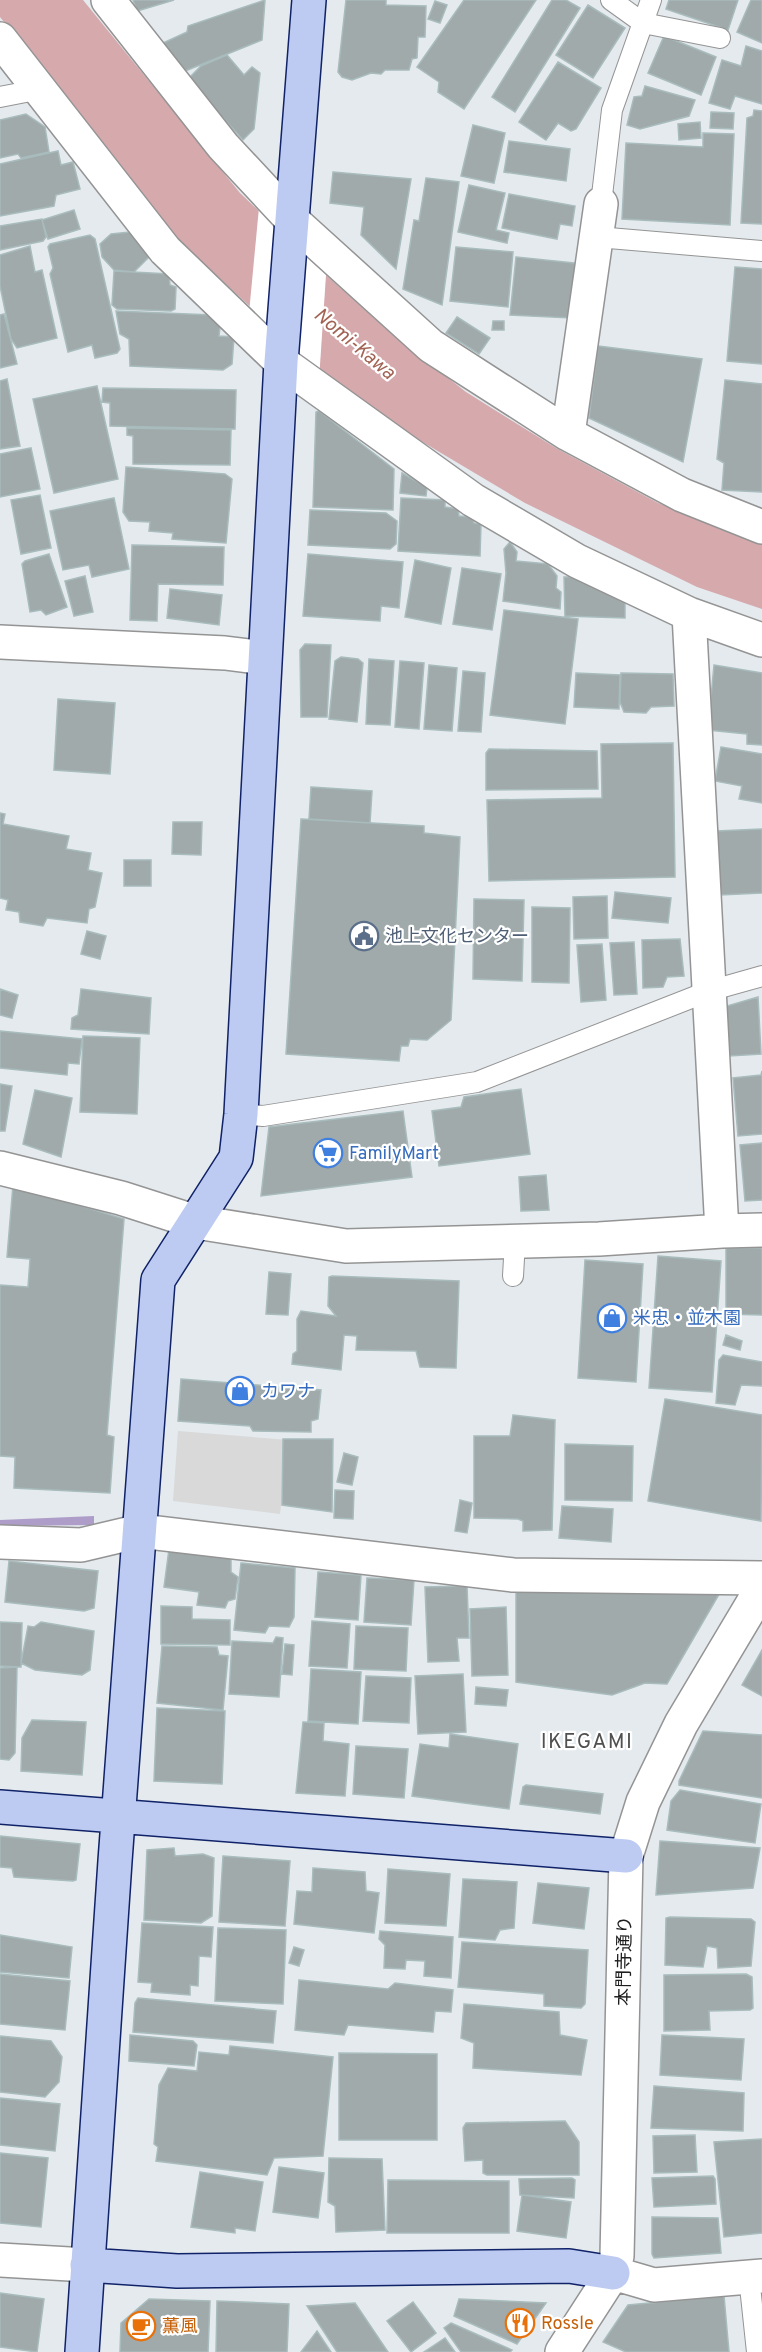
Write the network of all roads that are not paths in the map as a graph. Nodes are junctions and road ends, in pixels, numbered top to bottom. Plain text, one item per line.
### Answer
1 (108, 0) edge
2 (309, 0) edge
3 (611, 0) edge
4 (651, 0) edge
5 (643, 23) junction
6 (720, 38) dead end
7 (0, 39) edge
8 (41, 89) junction
9 (0, 98) edge
10 (601, 204) joint
11 (292, 227) junction
12 (597, 237) junction
13 (762, 251) edge
14 (282, 354) junction
15 (568, 434) junction
16 (762, 527) edge
17 (689, 614) junction
18 (762, 640) edge
19 (0, 642) edge
20 (264, 658) junction
21 (762, 976) edge
22 (709, 991) junction
23 (242, 1114) junction
24 (0, 1167) edge
25 (196, 1222) junction
26 (722, 1230) junction
27 (762, 1230) edge
28 (515, 1241) junction
29 (513, 1276) dead end
30 (140, 1531) junction
31 (0, 1542) edge
32 (762, 1578) edge
33 (762, 1588) edge
34 (0, 1808) edge
35 (118, 1817) junction
36 (626, 1856) junction
37 (0, 2260) edge
38 (87, 2265) junction
39 (613, 2273) junction
40 (755, 2277) edge
41 (82, 2352) edge
42 (562, 2352) edge
43 (757, 2352) edge

1 - 11 street
2 - 11 street
3 - 5 lane
4 - 5 lane
5 - 6 lane
5 - 10 lane
7 - 8 street
8 - 9 lane
8 - 14 street
10 - 12 street
11 - 14 street
11 - 15 street
12 - 13 lane
12 - 15 street
14 - 17 street
14 - 20 street
15 - 16 street
17 - 18 street
17 - 22 street
19 - 20 street
20 - 23 street
21 - 22 lane
22 - 23 lane
22 - 26 street
23 - 25 street
24 - 25 street
25 - 28 street
25 - 30 street
26 - 27 street
26 - 28 street
28 - 29 lane
30 - 31 street
30 - 32 street
30 - 35 street
33 - 36 street, 本門寺通り
34 - 35 street
35 - 36 street
35 - 38 street
36 - 39 street, 本門寺通り
37 - 38 street
38 - 39 street
38 - 41 street
39 - 40 street
39 - 42 street, 本門寺通り
40 - 43 lane

